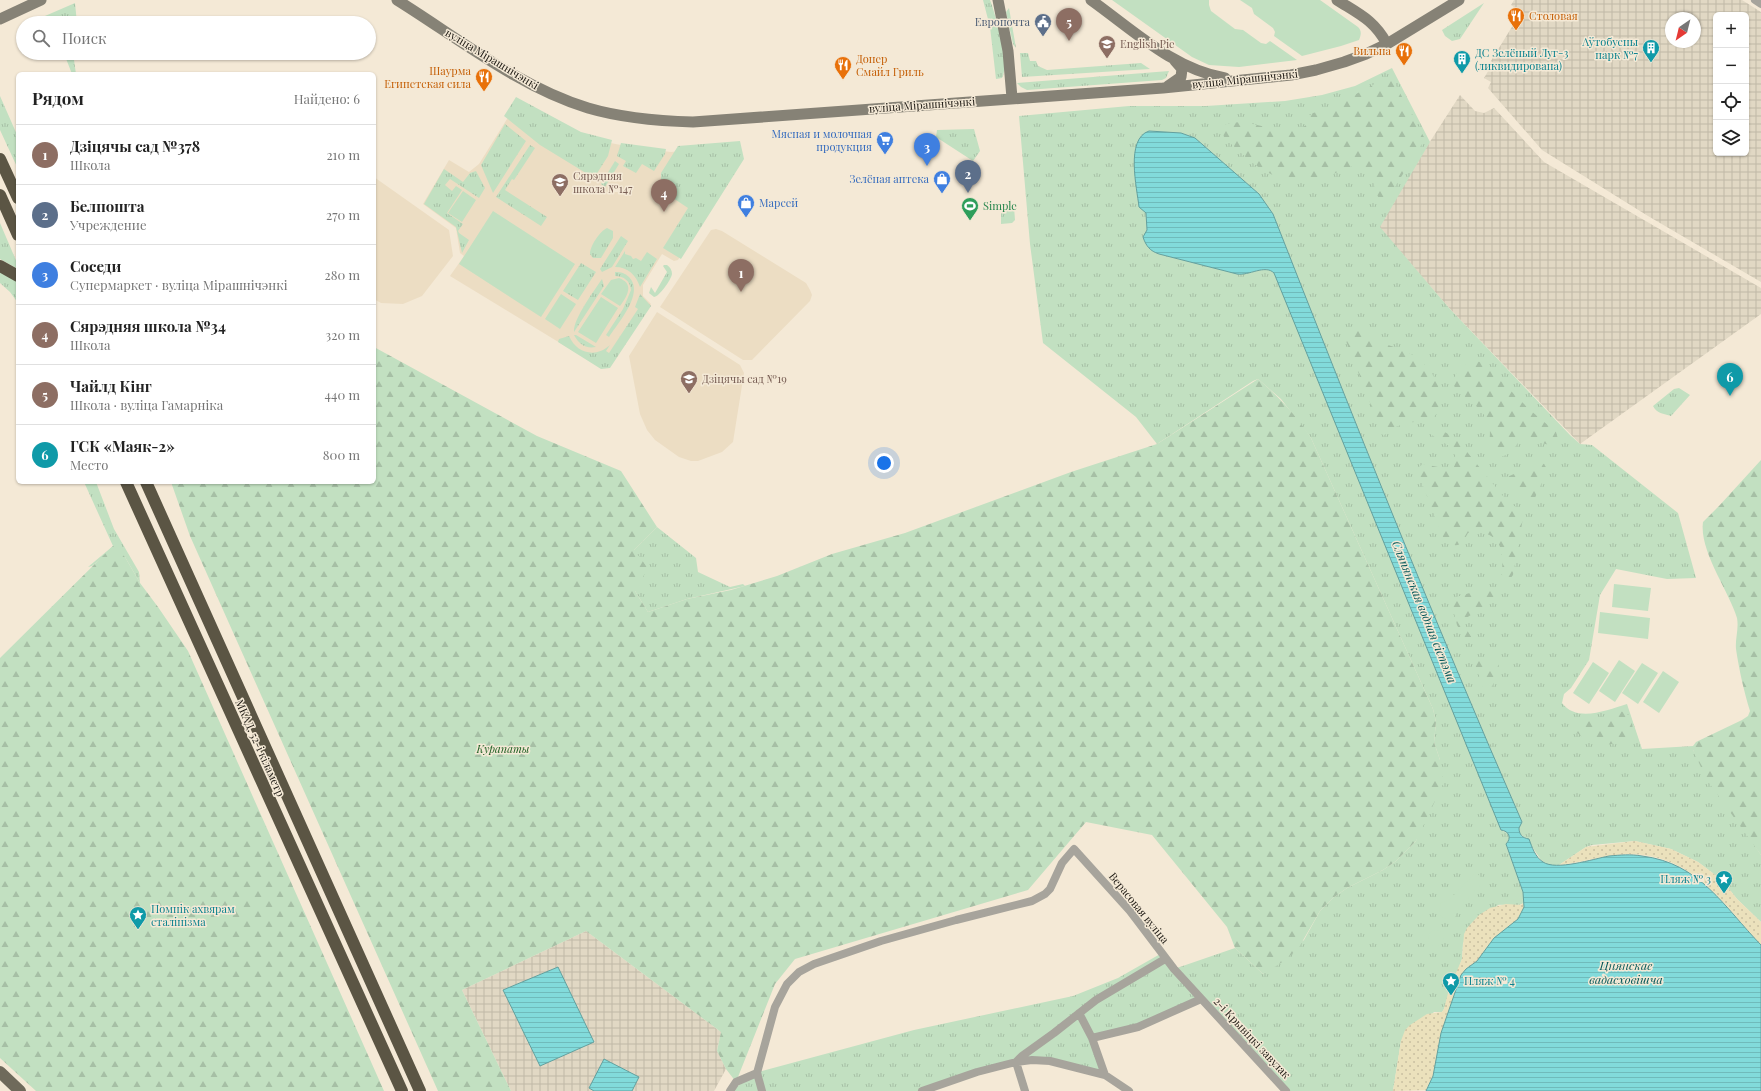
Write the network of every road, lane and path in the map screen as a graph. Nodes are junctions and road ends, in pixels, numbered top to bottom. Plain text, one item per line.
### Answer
1 (41, 0) edge
2 (397, 0) edge
3 (998, 0) edge
4 (1091, 0) edge
5 (1337, 0) edge
6 (1459, 0) edge
7 (1755, 0) edge
8 (1761, 4) edge
9 (0, 19) edge
10 (1387, 44) junction
11 (1173, 59) junction
12 (1240, 80) junction
13 (1163, 88) junction
14 (1012, 98) junction
15 (0, 159) edge
16 (16, 194) edge
17 (0, 195) edge
18 (16, 231) edge
19 (0, 266) edge
20 (16, 275) edge
21 (127, 484) edge
22 (147, 484) edge
23 (1165, 959) junction
24 (1201, 999) junction
25 (1079, 1013) junction
26 (1092, 1038) junction
27 (1016, 1062) junction
28 (0, 1072) edge
29 (757, 1073) junction
30 (1106, 1075) junction
31 (939, 1088) edge
32 (20, 1091) edge
33 (402, 1091) edge
34 (420, 1091) edge
35 (730, 1091) edge
36 (762, 1091) edge
37 (922, 1091) edge
38 (1025, 1091) edge
39 (1129, 1091) edge
40 (1286, 1091) edge

1 - 9 main road
2 - 14 main road, вуліца Мірашнічэнкі
3 - 14 main road
4 - 11 main road
5 - 10 main road
6 - 10 main road, вуліца Мірашнічэнкі
7 - 8 street
10 - 12 main road, вуліца Мірашнічэнкі
11 - 12 main road
11 - 13 main road
12 - 13 main road, вуліца Мірашнічэнкі
13 - 14 main road, вуліца Мірашнічэнкі
15 - 16 highway
17 - 18 highway
19 - 20 highway
21 - 33 highway, МКАД, 52-і кіламетр
22 - 34 highway, МКАД, 52-і кіламетр
23 - 24 street, 2-і Крывіцкі завулак
23 - 25 street, Верасовая вуліца
23 - 29 street, Верасовая вуліца
24 - 26 street, 2-і Крывіцкі завулак
24 - 40 street, 2-і Крывіцкі завулак
25 - 26 street
25 - 27 street, Верасовая вуліца
26 - 30 street
27 - 30 street
27 - 31 street
27 - 38 street
28 - 32 main road
29 - 35 street
29 - 36 street
30 - 39 street
31 - 37 street

